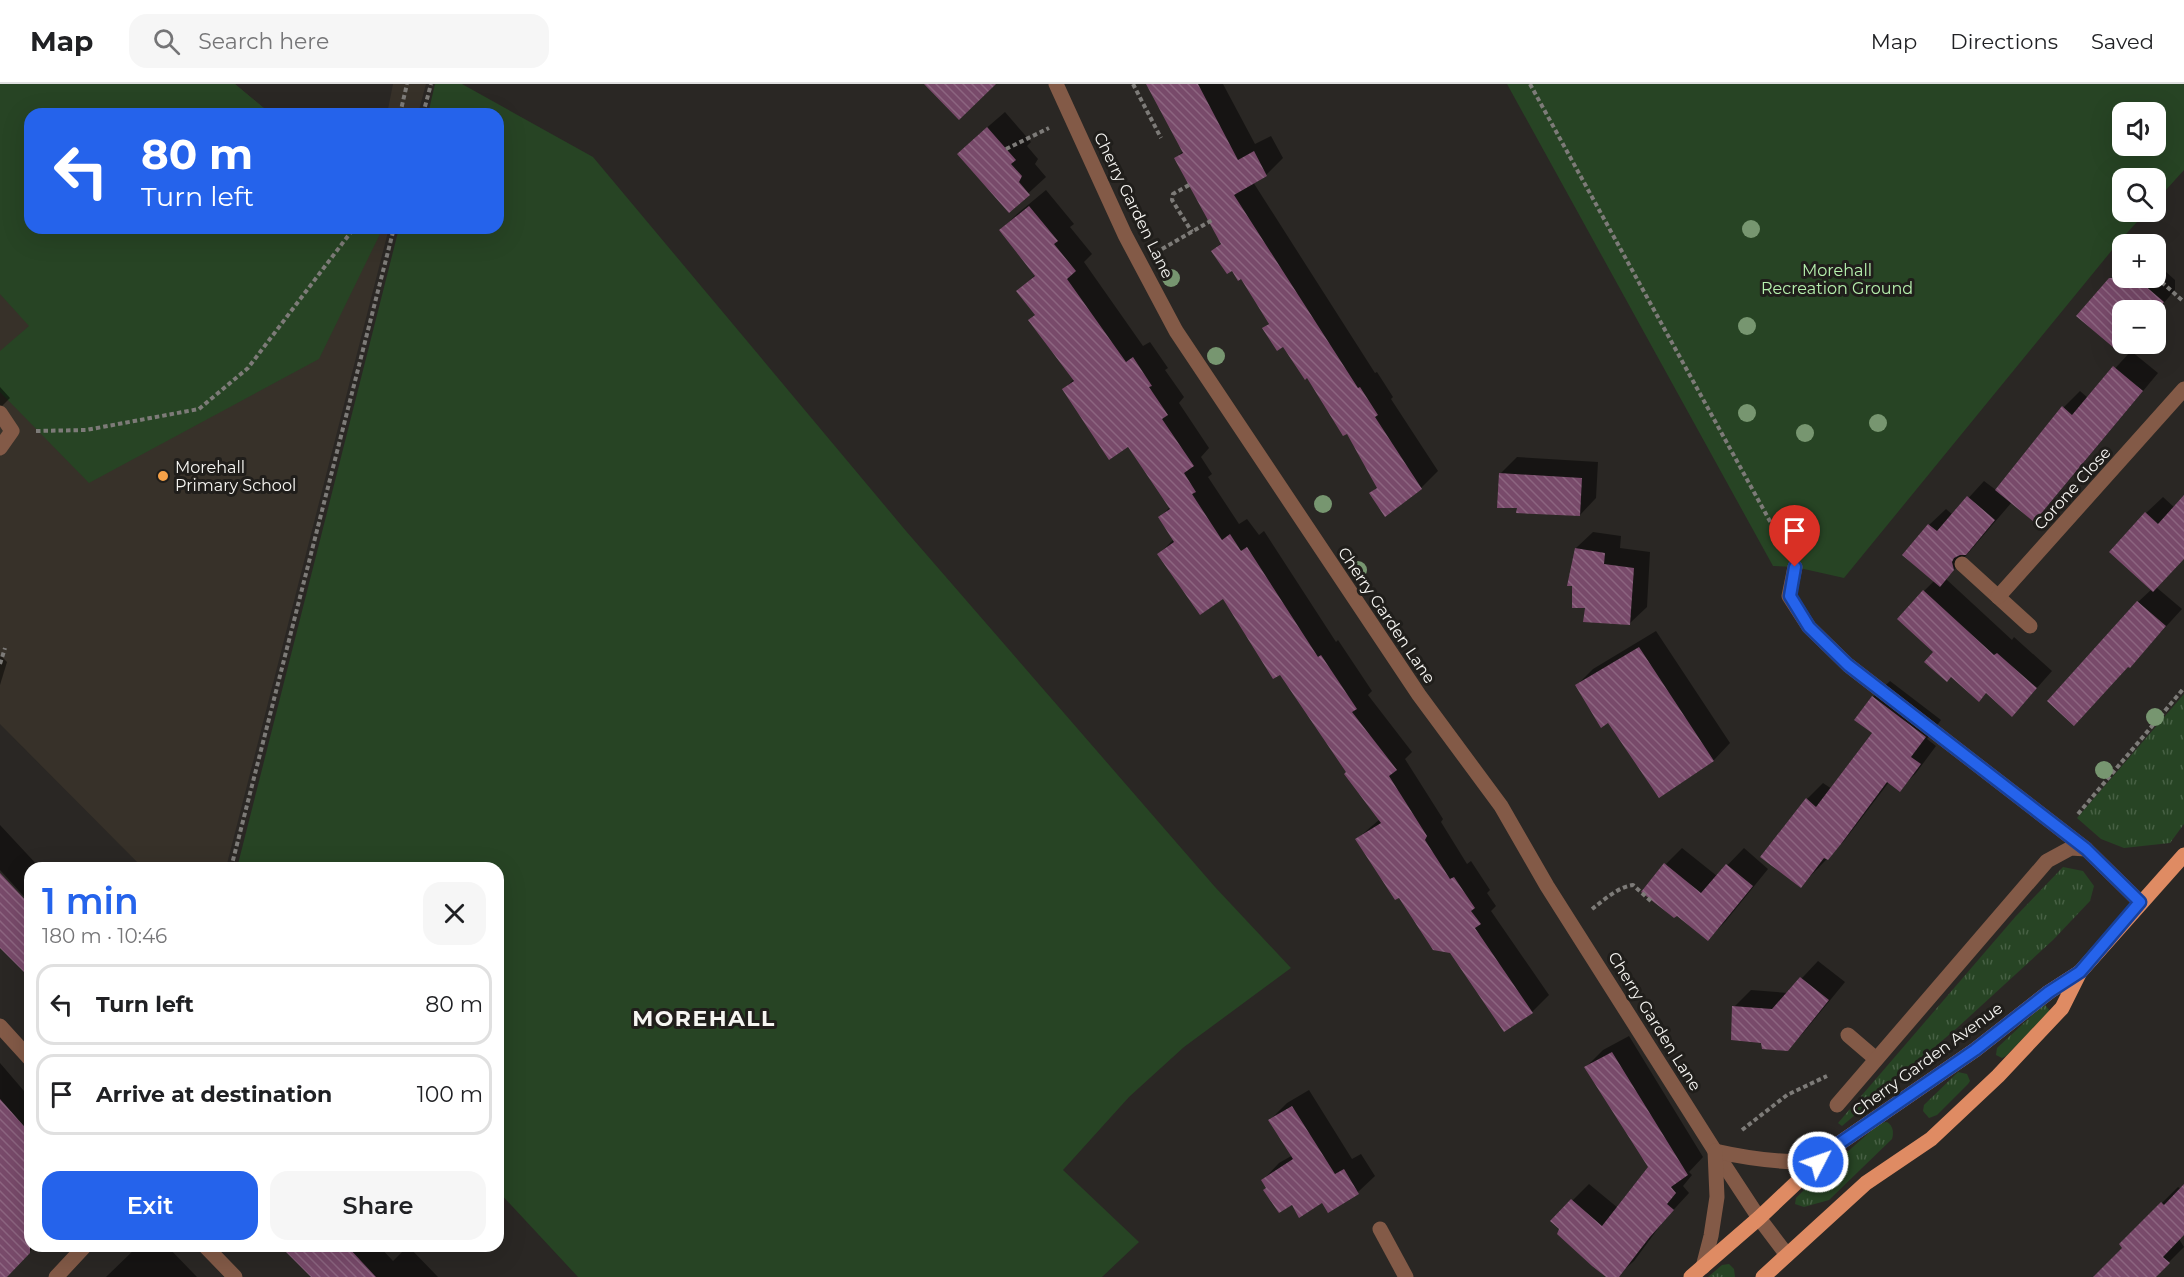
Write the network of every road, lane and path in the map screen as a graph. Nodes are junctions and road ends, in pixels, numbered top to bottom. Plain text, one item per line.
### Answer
1 (407, 84) edge
2 (431, 84) edge
3 (1056, 84) edge
4 (1133, 84) edge
5 (1530, 84) edge
6 (401, 108) edge
7 (425, 108) edge
8 (1055, 125) dead end
9 (1161, 138) dead end
10 (1006, 149) dead end
11 (1189, 184) dead end
12 (1214, 219) dead end
13 (1192, 232) junction
14 (349, 234) edge
15 (392, 234) edge
16 (1140, 260) junction
17 (2166, 287) edge
18 (2184, 302) edge
19 (2184, 389) edge
20 (2178, 408) edge
21 (0, 413) edge
22 (12, 431) junction
23 (0, 448) edge
24 (1962, 564) dead end
25 (1795, 567) joint
26 (1998, 597) junction
27 (2030, 627) dead end
28 (5, 648) dead end
29 (0, 664) edge
30 (2086, 849) junction
31 (2184, 855) edge
32 (233, 862) edge
33 (2140, 902) junction
34 (1653, 903) dead end
35 (1592, 909) dead end
36 (2080, 972) junction
37 (0, 1026) edge
38 (1848, 1035) dead end
39 (24, 1052) edge
40 (1876, 1059) junction
41 (1787, 1095) dead end
42 (1837, 1105) dead end
43 (1737, 1134) dead end
44 (1715, 1151) junction
45 (1818, 1162) junction
46 (1759, 1218) junction
47 (1380, 1229) dead end
48 (79, 1252) edge
49 (211, 1252) edge
50 (1787, 1255) junction
51 (1697, 1272) edge
52 (56, 1277) edge
53 (235, 1277) edge
54 (1406, 1277) edge
55 (1763, 1277) edge

1 - 6 path
2 - 7 path
3 - 16 street, Cherry Garden Lane
4 - 9 path
5 - 25 path
8 - 10 path
11 - 13 path
12 - 13 path
13 - 16 path
14 - 22 path
15 - 32 path
16 - 44 street, Cherry Garden Lane
17 - 18 path
19 - 20 street, Corone Close
20 - 26 street, Corone Close
21 - 22 street
22 - 23 street
24 - 26 street
25 - 30 street
26 - 27 street
28 - 29 path
30 - 33 street
30 - 40 street
31 - 33 main road, Cherry Garden Avenue
33 - 36 main road, Cherry Garden Avenue
34 - 35 path
36 - 45 main road, Cherry Garden Avenue
36 - 50 main road, Cherry Garden Avenue
37 - 39 street
38 - 40 street
40 - 42 street
41 - 43 path
44 - 45 street
44 - 46 street, Cherry Garden Lane
44 - 51 street, Cherry Garden Lane
45 - 46 main road, Cherry Garden Avenue
46 - 50 street, Cherry Garden Lane
46 - 51 main road, Cherry Garden Avenue
47 - 54 street
48 - 52 street
49 - 53 street
50 - 55 main road, Cherry Garden Avenue

